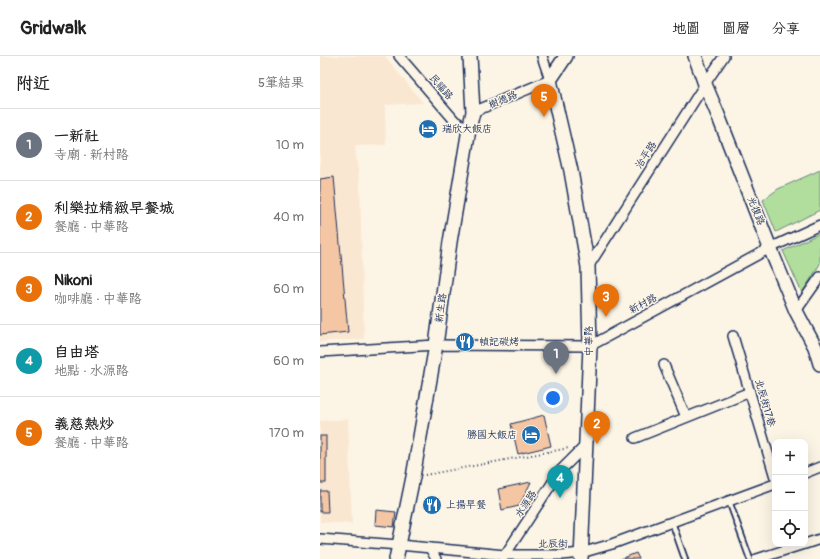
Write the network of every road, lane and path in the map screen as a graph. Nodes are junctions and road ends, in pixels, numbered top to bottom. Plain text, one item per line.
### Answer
1 (399, 56) edge
2 (470, 56) edge
3 (542, 56) edge
4 (566, 56) edge
5 (695, 56) edge
6 (724, 56) edge
7 (550, 80) junction
8 (705, 84) junction
9 (473, 112) junction
10 (469, 129) junction
11 (820, 225) edge
12 (770, 248) junction
13 (588, 266) junction
14 (820, 277) edge
15 (796, 311) junction
16 (733, 336) dead end
17 (436, 345) junction
18 (590, 346) junction
19 (818, 349) edge
20 (320, 352) edge
21 (820, 364) edge
22 (664, 365) dead end
23 (750, 392) junction
24 (686, 417) junction
25 (635, 438) dead end
26 (586, 445) junction
27 (820, 467) edge
28 (808, 472) edge
29 (774, 475) edge
30 (412, 477) junction
31 (772, 485) edge
32 (729, 501) junction
33 (672, 522) junction
34 (320, 539) edge
35 (820, 539) edge
36 (808, 543) edge
37 (398, 545) junction
38 (795, 547) edge
39 (430, 548) junction
40 (581, 556) edge
41 (504, 557) edge
42 (396, 559) edge
43 (436, 559) edge
44 (685, 559) edge
45 (750, 559) edge
46 (757, 559) edge

1 - 10 street, 民福路
2 - 9 main road, 新生路
3 - 7 street, 中華路
4 - 7 main road
5 - 8 main road, 光復路
6 - 8 street, 治平路
7 - 9 street, 樹德路
7 - 13 main road, 中華路
8 - 12 main road, 光復路
8 - 13 street, 治平路
9 - 10 main road, 新生路
10 - 17 main road, 新生路
11 - 12 street, 新村路
12 - 15 main road, 光復路
12 - 18 street, 新村路
13 - 18 main road, 中華路
14 - 15 street
15 - 19 main road, 光復路
16 - 23 street, 北辰街17巷
17 - 18 street, 新村路
17 - 20 street, 新村路
17 - 30 main road, 新生路
18 - 26 main road, 中華路
19 - 21 main road, 光復路
22 - 24 street
23 - 24 street
23 - 29 street, 北辰街17巷
24 - 25 street
26 - 30 path
26 - 40 main road, 中華路
26 - 41 street, 水源路
27 - 28 street
30 - 37 main road, 新生路
31 - 32 street, 北辰街
32 - 33 street, 北辰街
32 - 45 lane
33 - 40 street, 北辰街
33 - 44 lane
34 - 37 street, 北辰街
35 - 36 street
37 - 39 street, 北辰街
37 - 42 main road, 新生路
38 - 46 street
39 - 41 street, 北辰街
39 - 43 street
40 - 41 street, 北辰街

